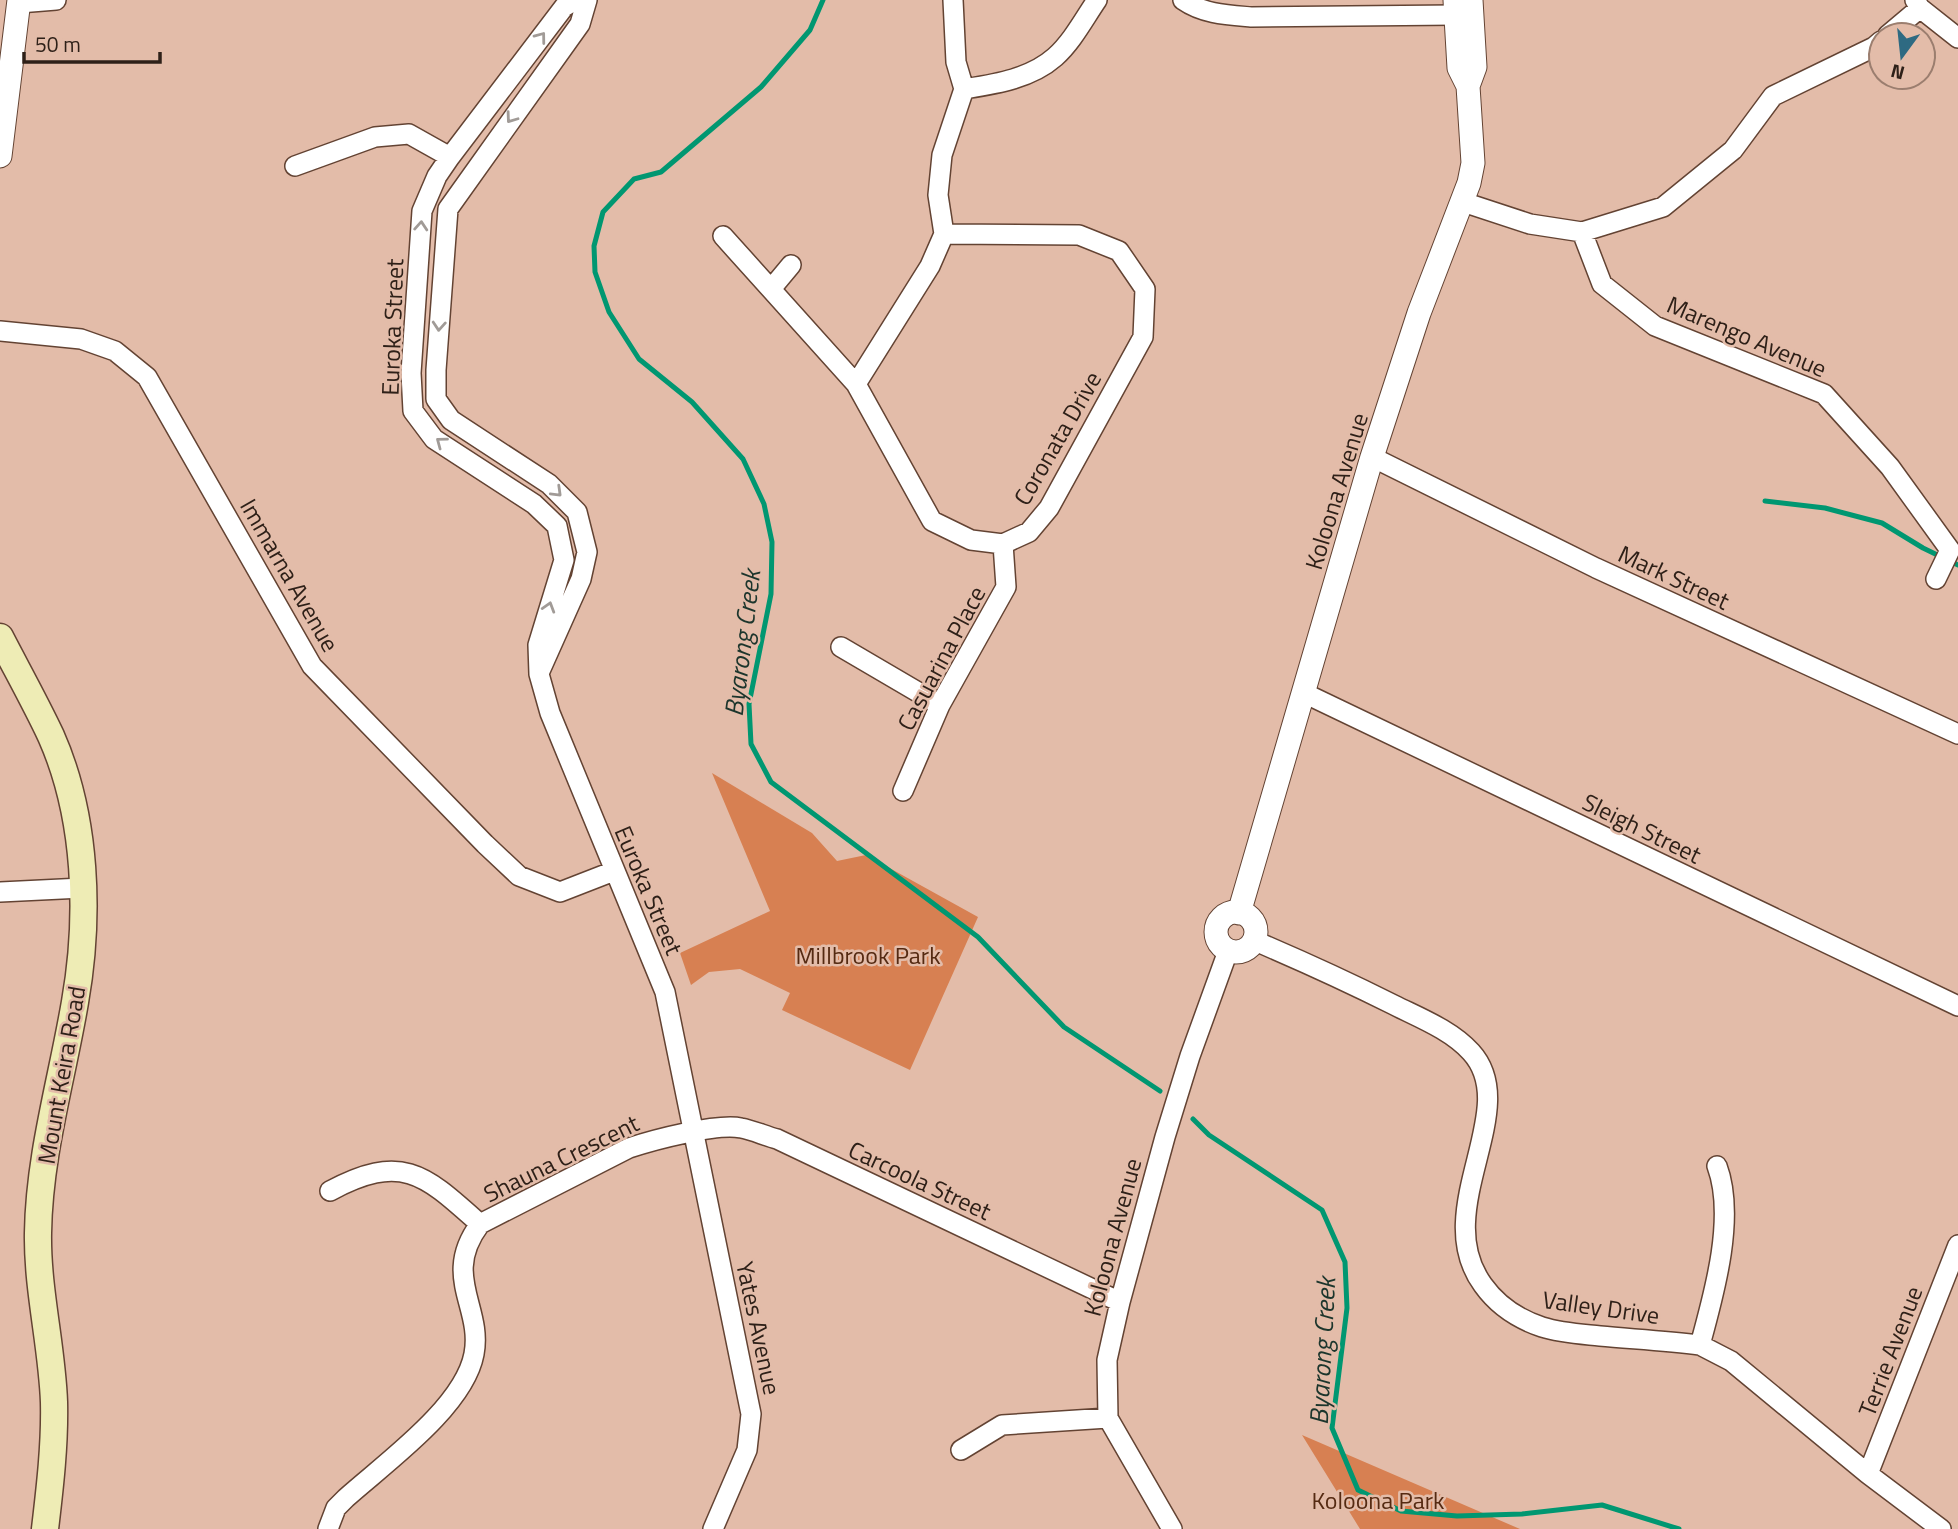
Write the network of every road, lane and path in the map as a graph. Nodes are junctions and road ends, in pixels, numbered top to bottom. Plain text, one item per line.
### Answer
1 (56, 0) edge
2 (575, 0) edge
3 (587, 0) edge
4 (953, 0) edge
5 (1097, 0) edge
6 (1183, 0) edge
7 (19, 2) edge
8 (1918, 4) edge
9 (1460, 5) edge
10 (1902, 21) edge
11 (1958, 38) edge
12 (1867, 50) edge
13 (5, 69) edge
14 (964, 89) junction
15 (0, 156) edge
16 (450, 157) junction
17 (295, 166) dead end
18 (1462, 202) junction
19 (1582, 232) junction
20 (944, 234) junction
21 (723, 236) dead end
22 (791, 265) dead end
23 (771, 289) junction
24 (0, 331) edge
25 (856, 384) junction
26 (1372, 457) junction
27 (1003, 544) junction
28 (1954, 550) edge
29 (1936, 579) dead end
30 (0, 637) edge
31 (841, 647) dead end
32 (539, 674) junction
33 (1304, 693) junction
34 (940, 705) junction
35 (1958, 734) edge
36 (904, 792) dead end
37 (614, 871) junction
38 (82, 888) junction
39 (0, 892) edge
40 (1239, 913) junction
41 (1255, 941) junction
42 (1228, 951) junction
43 (1958, 1006) edge
44 (693, 1132) junction
45 (1717, 1166) dead end
46 (330, 1191) dead end
47 (480, 1224) junction
48 (1958, 1245) edge
49 (1120, 1302) junction
50 (1700, 1345) junction
51 (1108, 1418) junction
52 (961, 1450) dead end
53 (1868, 1474) junction
54 (45, 1529) edge
55 (328, 1529) edge
56 (713, 1529) edge
57 (1172, 1529) edge
58 (1941, 1529) edge

1 - 7 street
16 -> 2 street, Euroka Street
3 -> 32 street, Euroka Street
4 - 14 street
5 - 14 street
6 - 9 street
7 - 13 street
8 - 10 street
8 - 11 street
9 - 18 street, Koloona Avenue
12 - 19 street
13 - 15 street
14 - 20 street
16 - 17 street
32 -> 16 street, Euroka Street
18 - 19 street
18 - 26 street, Koloona Avenue
19 - 28 street, Marengo Avenue
20 - 25 street
20 - 27 street, Coronata Drive
21 - 23 street
22 - 23 street
23 - 25 street
24 - 37 street, Immarna Avenue
25 - 27 street
26 - 33 street, Koloona Avenue
26 - 35 street, Mark Street
27 - 34 street, Casuarina Place
28 - 29 street, Marengo Avenue
30 - 38 main road, Mount Keira Road
31 - 34 street
32 - 37 street, Euroka Street
33 - 40 street, Koloona Avenue
33 - 43 street, Sleigh Street
34 - 36 street, Casuarina Place
37 - 44 street, Euroka Street
38 - 39 street
38 - 54 main road, Mount Keira Road
40 - 41 street
40 - 42 street
41 - 42 street
41 - 50 street, Valley Drive
42 - 49 street, Koloona Avenue
44 - 47 street, Shauna Crescent
44 - 49 street, Carcoola Street
44 - 56 street, Yates Avenue
45 - 50 street
46 - 47 street
47 - 55 street, Shauna Crescent
48 - 53 street, Terrie Avenue
49 - 51 street, Koloona Avenue
50 - 53 street, Valley Drive
51 - 52 street
51 - 57 street, Koloona Avenue
53 - 58 street, Valley Drive

